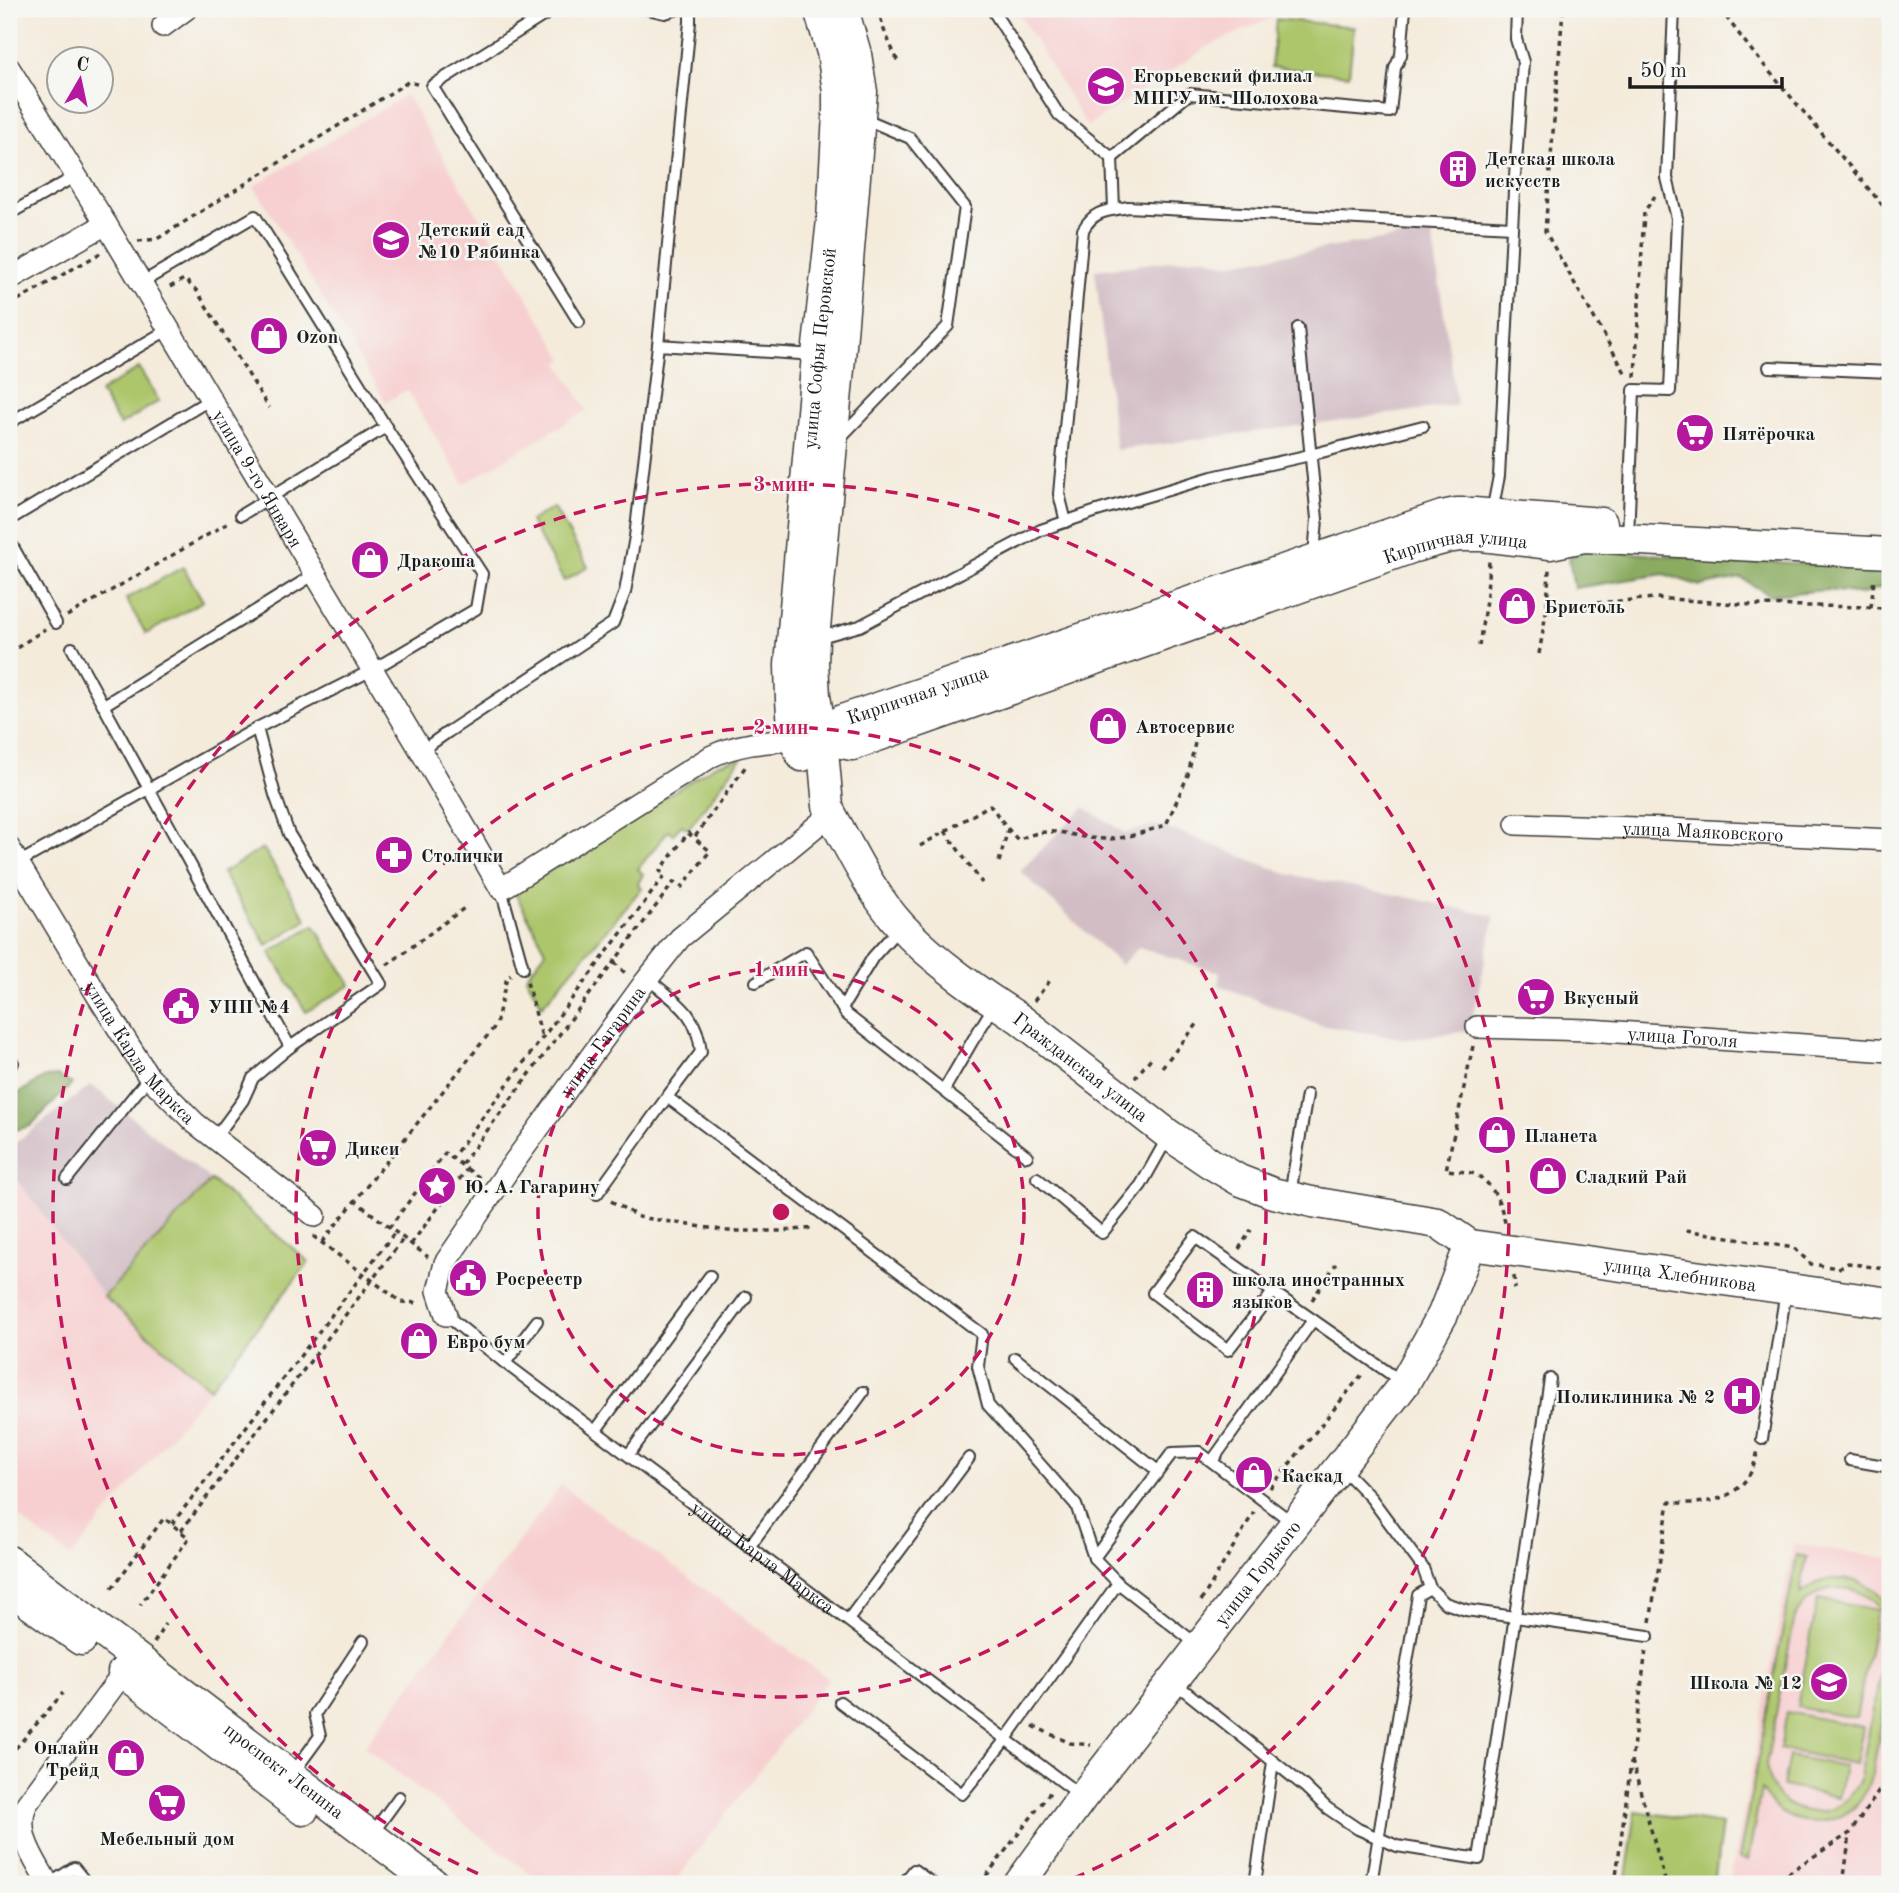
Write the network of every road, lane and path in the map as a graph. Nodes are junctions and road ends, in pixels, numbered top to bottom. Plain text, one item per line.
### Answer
1 (186, 9) edge
2 (554, 9) edge
3 (647, 9) edge
4 (678, 9) edge
5 (690, 9) edge
6 (819, 9) edge
7 (843, 9) edge
8 (878, 9) edge
9 (992, 9) edge
10 (1405, 9) edge
11 (1517, 9) edge
12 (1563, 9) edge
13 (1674, 9) edge
14 (1720, 9) edge
15 (163, 26) dead end
16 (898, 62) dead end
17 (9, 68) edge
18 (432, 86) junction
19 (861, 117) junction
20 (1112, 158) junction
21 (76, 176) junction
22 (1667, 178) junction
23 (1114, 209) junction
24 (9, 214) edge
25 (1890, 214) edge
26 (106, 224) junction
27 (1512, 227) junction
28 (118, 244) junction
29 (9, 279) edge
30 (141, 283) junction
31 (170, 287) dead end
32 (9, 305) edge
33 (579, 322) dead end
34 (1298, 328) dead end
35 (169, 329) junction
36 (658, 345) junction
37 (817, 355) junction
38 (1769, 367) dead end
39 (1890, 372) edge
40 (1634, 390) junction
41 (211, 399) junction
42 (269, 408) dead end
43 (9, 423) edge
44 (386, 426) junction
45 (1423, 426) dead end
46 (831, 447) junction
47 (1310, 455) junction
48 (269, 499) junction
49 (241, 515) joint
50 (9, 520) edge
51 (1066, 522) junction
52 (1491, 526) junction
53 (1628, 532) junction
54 (1890, 533) edge
55 (9, 540) edge
56 (1890, 553) edge
57 (1549, 558) dead end
58 (1313, 559) junction
59 (315, 574) junction
60 (1874, 579) dead end
61 (1547, 607) junction
62 (1871, 607) junction
63 (1890, 609) edge
64 (56, 623) junction
65 (814, 639) junction
66 (1479, 646) dead end
67 (72, 648) dead end
68 (9, 653) edge
69 (1539, 654) dead end
70 (372, 670) junction
71 (104, 705) junction
72 (257, 729) junction
73 (1198, 729) dead end
74 (808, 740) junction
75 (421, 751) junction
76 (749, 763) dead end
77 (148, 789) junction
78 (829, 810) junction
79 (1517, 824) dead end
80 (1008, 829) junction
81 (945, 831) junction
82 (694, 838) junction
83 (1890, 840) edge
84 (920, 846) dead end
85 (12, 854) edge
86 (999, 862) dead end
87 (665, 875) junction
88 (674, 882) junction
89 (982, 883) dead end
90 (501, 889) junction
91 (467, 906) dead end
92 (901, 926) junction
93 (523, 968) joint
94 (375, 974) junction
95 (507, 977) dead end
96 (648, 979) junction
97 (756, 982) dead end
98 (996, 1003) junction
99 (842, 1008) junction
100 (1199, 1022) dead end
101 (1477, 1027) joint
102 (542, 1037) junction
103 (290, 1047) junction
104 (1890, 1051) edge
105 (1162, 1067) dead end
106 (149, 1077) junction
107 (944, 1090) junction
108 (1307, 1095) dead end
109 (667, 1097) junction
110 (1169, 1135) junction
111 (215, 1138) junction
112 (1027, 1156) dead end
113 (452, 1158) junction
114 (462, 1164) junction
115 (1037, 1178) dead end
116 (67, 1179) dead end
117 (421, 1185) junction
118 (495, 1189) junction
119 (597, 1194) junction
120 (1290, 1197) junction
121 (354, 1200) junction
122 (444, 1200) junction
123 (314, 1216) dead end
124 (839, 1226) junction
125 (390, 1228) junction
126 (1251, 1230) dead end
127 (1686, 1230) dead end
128 (395, 1232) junction
129 (404, 1238) junction
130 (322, 1243) dead end
131 (411, 1244) junction
132 (1470, 1245) junction
133 (1513, 1251) junction
134 (1231, 1262) junction
135 (1336, 1264) dead end
136 (443, 1269) junction
137 (1890, 1270) edge
138 (710, 1276) dead end
139 (1515, 1289) dead end
140 (1787, 1289) junction
141 (1273, 1292) junction
142 (746, 1297) dead end
143 (1890, 1303) edge
144 (446, 1315) joint
145 (1308, 1316) junction
146 (537, 1321) dead end
147 (1015, 1357) dead end
148 (1373, 1361) junction
149 (505, 1363) junction
150 (1550, 1379) dead end
151 (1405, 1384) junction
152 (863, 1391) dead end
153 (596, 1430) junction
154 (1762, 1438) dead end
155 (629, 1454) junction
156 (970, 1458) dead end
157 (1850, 1460) dead end
158 (1212, 1461) junction
159 (1340, 1466) junction
160 (1890, 1467) edge
161 (1158, 1471) junction
162 (1261, 1500) junction
163 (172, 1524) junction
164 (1294, 1525) junction
165 (181, 1531) junction
166 (750, 1547) junction
167 (1094, 1558) junction
168 (9, 1560) edge
169 (1118, 1583) junction
170 (112, 1588) dead end
171 (1430, 1588) junction
172 (9, 1589) edge
173 (140, 1605) dead end
174 (1516, 1617) junction
175 (848, 1620) junction
176 (1648, 1636) dead end
177 (1191, 1640) junction
178 (363, 1641) dead end
179 (129, 1665) junction
180 (1173, 1681) junction
181 (63, 1693) dead end
182 (840, 1702) dead end
183 (1020, 1720) junction
184 (1006, 1739) junction
185 (1085, 1753) dead end
186 (9, 1756) edge
187 (1632, 1759) dead end
188 (1273, 1762) junction
189 (291, 1775) junction
190 (1890, 1775) edge
191 (1051, 1790) dead end
192 (1083, 1796) junction
193 (399, 1797) dead end
194 (1850, 1833) junction
195 (370, 1836) junction
196 (1378, 1838) junction
197 (49, 1884) edge
198 (87, 1884) edge
199 (401, 1884) edge
200 (434, 1884) edge
201 (903, 1884) edge
202 (933, 1884) edge
203 (980, 1884) edge
204 (1018, 1884) edge
205 (1255, 1884) edge
206 (1371, 1884) edge
207 (1666, 1884) edge
208 (1771, 1884) edge
209 (1843, 1884) edge

1 - 15 street
2 - 18 lane
3 - 4 lane
5 - 36 lane
6 - 37 street, улица Софьи Перовской
7 - 19 street, улица Софьи Перовской
8 - 16 path
9 - 20 lane
10 - 20 lane
11 - 27 lane
12 - 40 path
13 - 22 lane
14 - 25 path
17 - 21 street, улица 9-го Января
18 - 28 path
18 - 33 lane
19 - 46 street, улица Софьи Перовской
19 - 46 lane
20 - 23 lane
21 - 24 lane
21 - 26 street, улица 9-го Января
22 - 40 path
22 - 40 lane
23 - 27 lane
23 - 51 lane
26 - 28 street, улица 9-го Января
26 - 29 street
27 - 52 lane
28 - 30 street, улица 9-го Января
28 - 32 path
30 - 35 street, улица 9-го Января
30 - 44 lane
31 - 42 path
34 - 47 lane
35 - 41 street, улица 9-го Января
35 - 43 lane
36 - 37 lane
36 - 75 lane
37 - 74 street, улица Софьи Перовской
38 - 39 lane
40 - 53 lane
41 - 48 street, улица 9-го Января
41 - 50 lane
44 - 48 lane
44 - 70 lane
45 - 47 lane
46 - 65 street, улица Софьи Перовской
47 - 51 lane
47 - 58 lane
48 - 49 lane
48 - 59 street, улица 9-го Января
49 - 64 path
51 - 65 lane
52 - 53 street, Кирпичная улица
52 - 58 street, Кирпичная улица
52 - 66 path
52 - 74 street, Кирпичная улица
53 - 54 street, Кирпичная улица
53 - 56 street, Кирпичная улица
55 - 64 lane
57 - 61 path
58 - 74 street, Кирпичная улица
59 - 70 street, улица 9-го Января
59 - 71 lane
60 - 62 path
61 - 62 path
61 - 69 path
62 - 63 path
64 - 68 path
65 - 74 street, улица Софьи Перовской
67 - 71 lane
70 - 72 lane
70 - 75 street, улица 9-го Января
71 - 77 lane
72 - 77 lane
72 - 94 lane
73 - 80 path
74 - 78 street, Гражданская улица
74 - 90 street
75 - 90 street, улица 9-го Января
76 - 82 path
77 - 85 lane
77 - 103 lane
78 - 92 street, Гражданская улица
78 - 96 street, улица Гагарина
79 - 83 street, улица Маяковского
80 - 81 path
80 - 86 path
81 - 84 path
81 - 89 path
82 - 87 path
82 - 88 path
85 - 106 street, улица Карла Маркса
87 - 88 path
87 - 102 path
88 - 114 path
90 - 93 lane
91 - 94 path
92 - 98 street, Гражданская улица
92 - 99 lane
93 - 102 path
94 - 103 lane
95 - 121 path
96 - 109 lane
96 - 118 street, улица Гагарина
97 - 99 lane
98 - 107 lane
98 - 110 street, Гражданская улица
99 - 107 lane
100 - 105 path
101 - 104 street, улица Гоголя
101 - 133 path
102 - 113 path
103 - 111 lane
106 - 111 street, улица Карла Маркса
106 - 116 lane
107 - 112 lane
108 - 120 lane
109 - 119 lane
109 - 124 lane
110 - 115 lane
110 - 120 street, Гражданская улица
111 - 123 street, улица Карла Маркса
113 - 114 path
113 - 117 path
114 - 122 path
117 - 122 path
117 - 125 path
118 - 119 path
118 - 136 street, улица Гагарина
119 - 124 path
120 - 132 street, Гражданская улица
121 - 125 path
121 - 130 path
122 - 131 path
124 - 167 lane
125 - 128 path
126 - 134 path
127 - 137 path
128 - 129 path
128 - 163 path
129 - 131 path
129 - 165 path
131 - 136 path
132 - 133 street, улица Хлебникова
132 - 151 street, улица Горького
133 - 139 path
133 - 140 street, улица Хлебникова
134 - 141 lane
134 - 141 lane
135 - 145 path
136 - 144 street, улица Гагарина
138 - 153 lane
140 - 143 street, улица Хлебникова
140 - 154 lane
141 - 145 lane
142 - 155 lane
144 - 149 lane, улица Карла Маркса
145 - 148 lane
145 - 158 lane
146 - 149 lane
147 - 161 lane
148 - 151 lane
148 - 162 path
149 - 153 lane, улица Карла Маркса
150 - 174 lane
151 - 159 street, улица Горького
152 - 166 lane
153 - 155 lane, улица Карла Маркса
155 - 166 lane, улица Карла Маркса
156 - 175 lane
157 - 160 lane
158 - 161 lane
158 - 162 lane
159 - 164 street, улица Горького
159 - 171 lane
161 - 167 lane
162 - 164 lane
162 - 177 path
163 - 165 path
163 - 170 path
164 - 177 street, улица Горького
165 - 173 path
166 - 175 lane, улица Карла Маркса
167 - 169 lane
168 - 179 street
169 - 177 lane
169 - 183 lane
171 - 174 lane
171 - 196 lane
172 - 179 street
174 - 176 lane
174 - 196 lane
175 - 184 lane, улица Карла Маркса
177 - 180 street, улица Горького
178 - 189 lane
179 - 189 street, проспект Ленина
179 - 197 street
179 - 199 street, проспект Ленина
180 - 188 lane
180 - 192 street, улица Горького
181 - 186 path
182 - 184 lane
183 - 184 lane
183 - 185 path
184 - 192 lane, улица Карла Маркса
187 - 207 path
188 - 196 lane
188 - 205 lane
189 - 195 street, проспект Ленина
190 - 194 path
191 - 203 path
192 - 204 street, улица Горького
193 - 195 lane
194 - 208 path
194 - 209 path
195 - 200 street, проспект Ленина
196 - 206 lane
197 - 198 lane
201 - 202 lane

